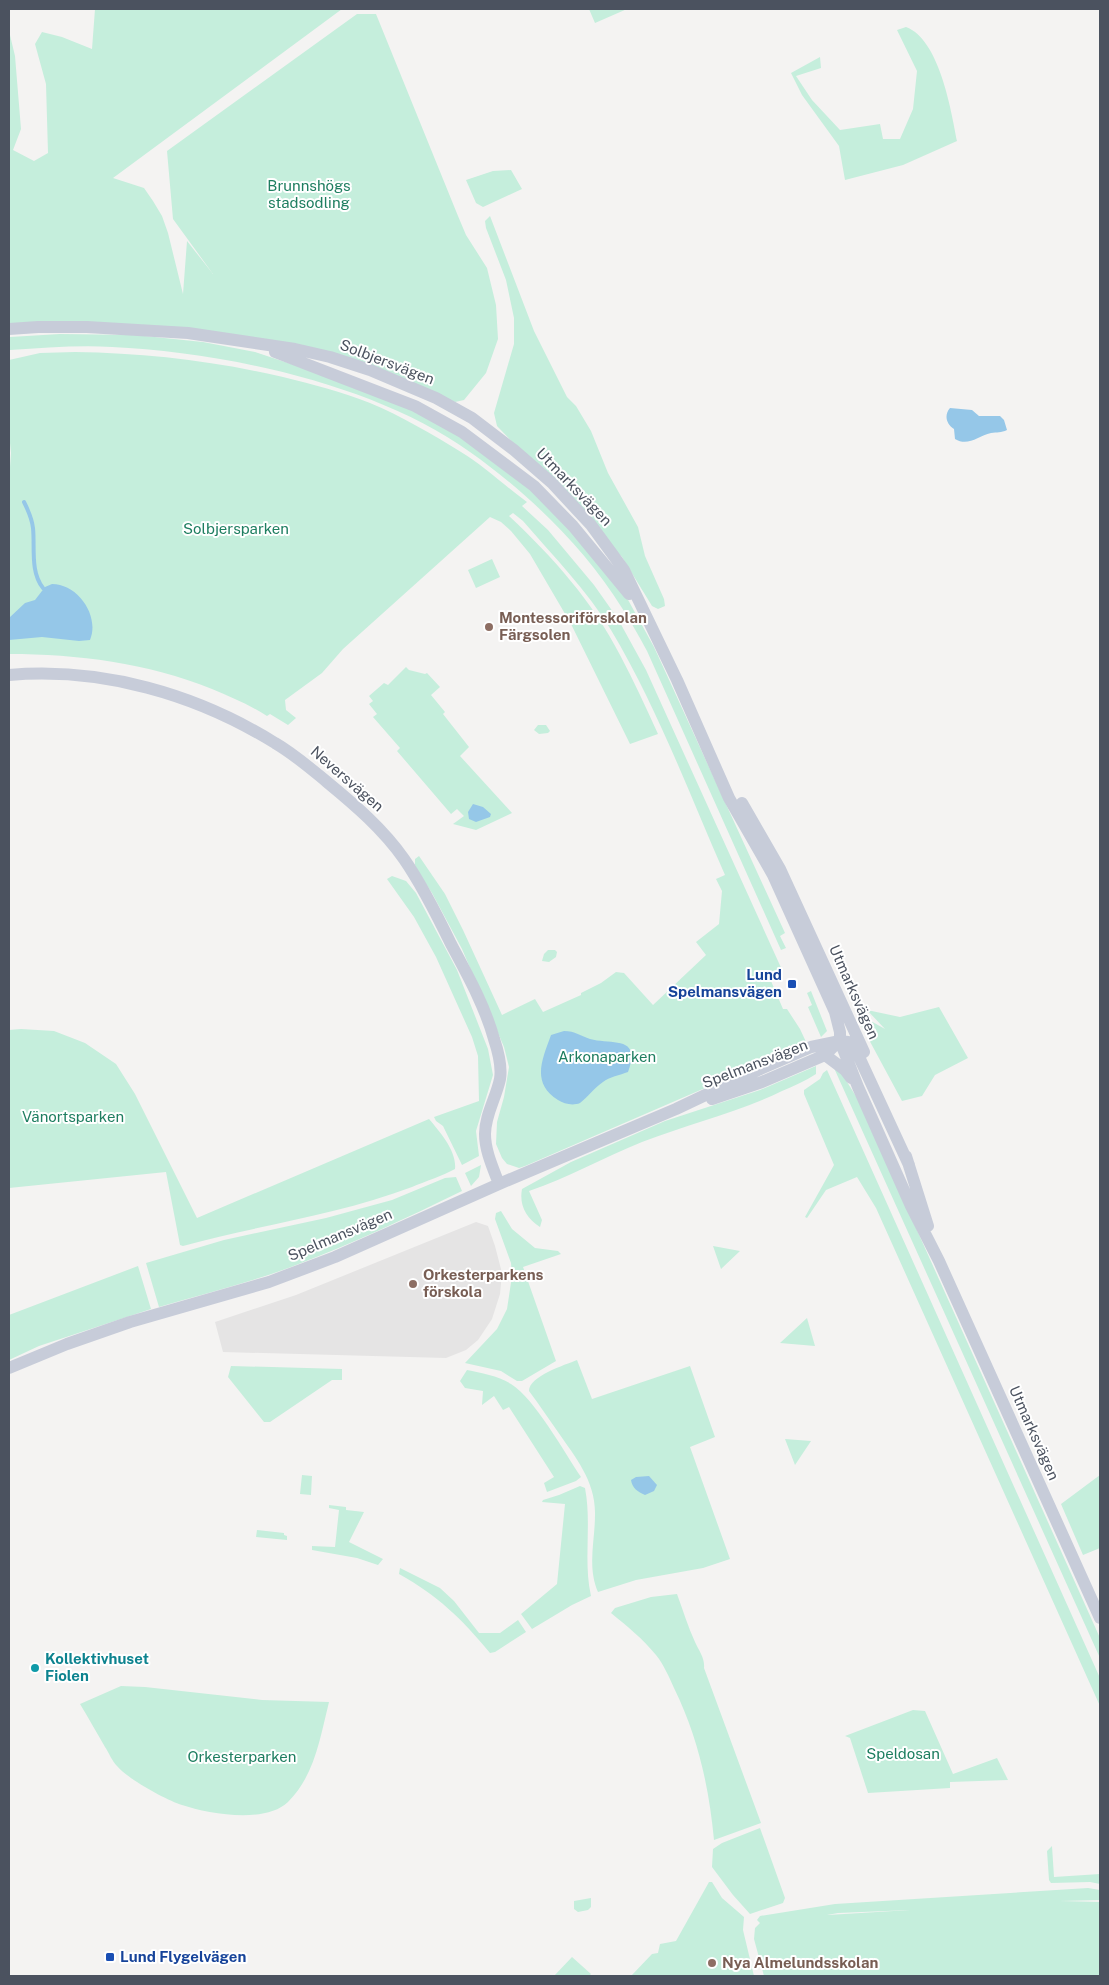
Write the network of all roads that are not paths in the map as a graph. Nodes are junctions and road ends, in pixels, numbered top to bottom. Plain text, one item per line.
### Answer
1 (9, 329) edge
2 (227, 339) junction
3 (472, 418) joint
4 (462, 432) joint
5 (649, 620) junction
6 (9, 675) edge
7 (709, 750) junction
8 (850, 1021) junction
9 (840, 1041) junction
10 (824, 1055) junction
11 (858, 1087) junction
12 (676, 1109) junction
13 (909, 1165) junction
14 (499, 1184) junction
15 (939, 1261) junction
16 (9, 1368) edge
17 (1100, 1618) edge

1 - 2 main road, Solbjersvägen
2 - 3 main road, Solbjersvägen
2 - 4 main road, Solbjersvägen
3 - 5 main road, Utmarksvägen
4 - 5 main road, Utmarksvägen
5 - 7 main road, Utmarksvägen
6 - 14 main road, Neversvägen
7 - 8 main road, Utmarksvägen
7 - 9 main road, Utmarksvägen
8 - 9 main road, Spelmansvägen
8 - 13 main road, Utmarksvägen
9 - 10 main road, Spelmansvägen
9 - 11 main road, Utmarksvägen
9 - 12 main road, Spelmansvägen
9 - 13 main road
10 - 11 main road
10 - 12 main road, Spelmansvägen
11 - 15 main road, Utmarksvägen
12 - 14 main road, Spelmansvägen
13 - 15 main road, Utmarksvägen
14 - 16 main road, Spelmansvägen
15 - 17 main road, Utmarksvägen

